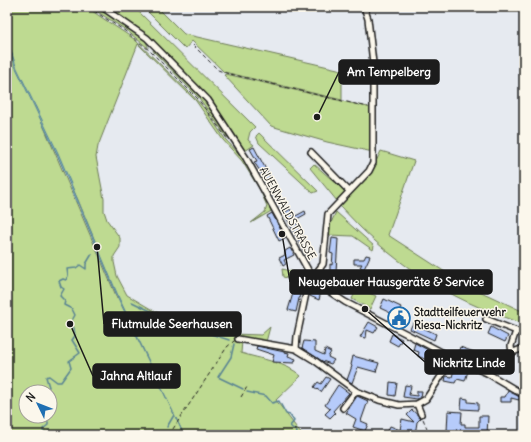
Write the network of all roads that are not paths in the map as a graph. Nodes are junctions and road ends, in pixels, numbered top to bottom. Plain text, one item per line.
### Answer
1 (102, 7) edge
2 (364, 7) edge
3 (311, 152) dead end
4 (350, 191) junction
5 (314, 276) junction
6 (486, 318) dead end
7 (516, 331) junction
8 (524, 334) edge
9 (238, 339) road end
10 (524, 348) edge
11 (296, 349) junction
12 (512, 352) junction
13 (454, 358) junction
14 (480, 370) junction
15 (356, 391) junction
16 (524, 395) edge
17 (417, 404) junction
18 (343, 408) dead end
19 (421, 414) road end

1 - 5 street, AUENWALDSTRASSE
2 - 4 street, AUENWALDSTRASSE
3 - 4 street
4 - 5 street, AUENWALDSTRASSE
5 - 11 street
5 - 13 street, AUENWALDSTRASSE
6 - 7 street
7 - 8 street
7 - 12 street
9 - 11 street
10 - 12 street
11 - 15 street
12 - 14 street
13 - 14 street, AUENWALDSTRASSE
13 - 17 street
14 - 16 street, AUENWALDSTRASSE
15 - 17 street
15 - 18 street
17 - 19 street

